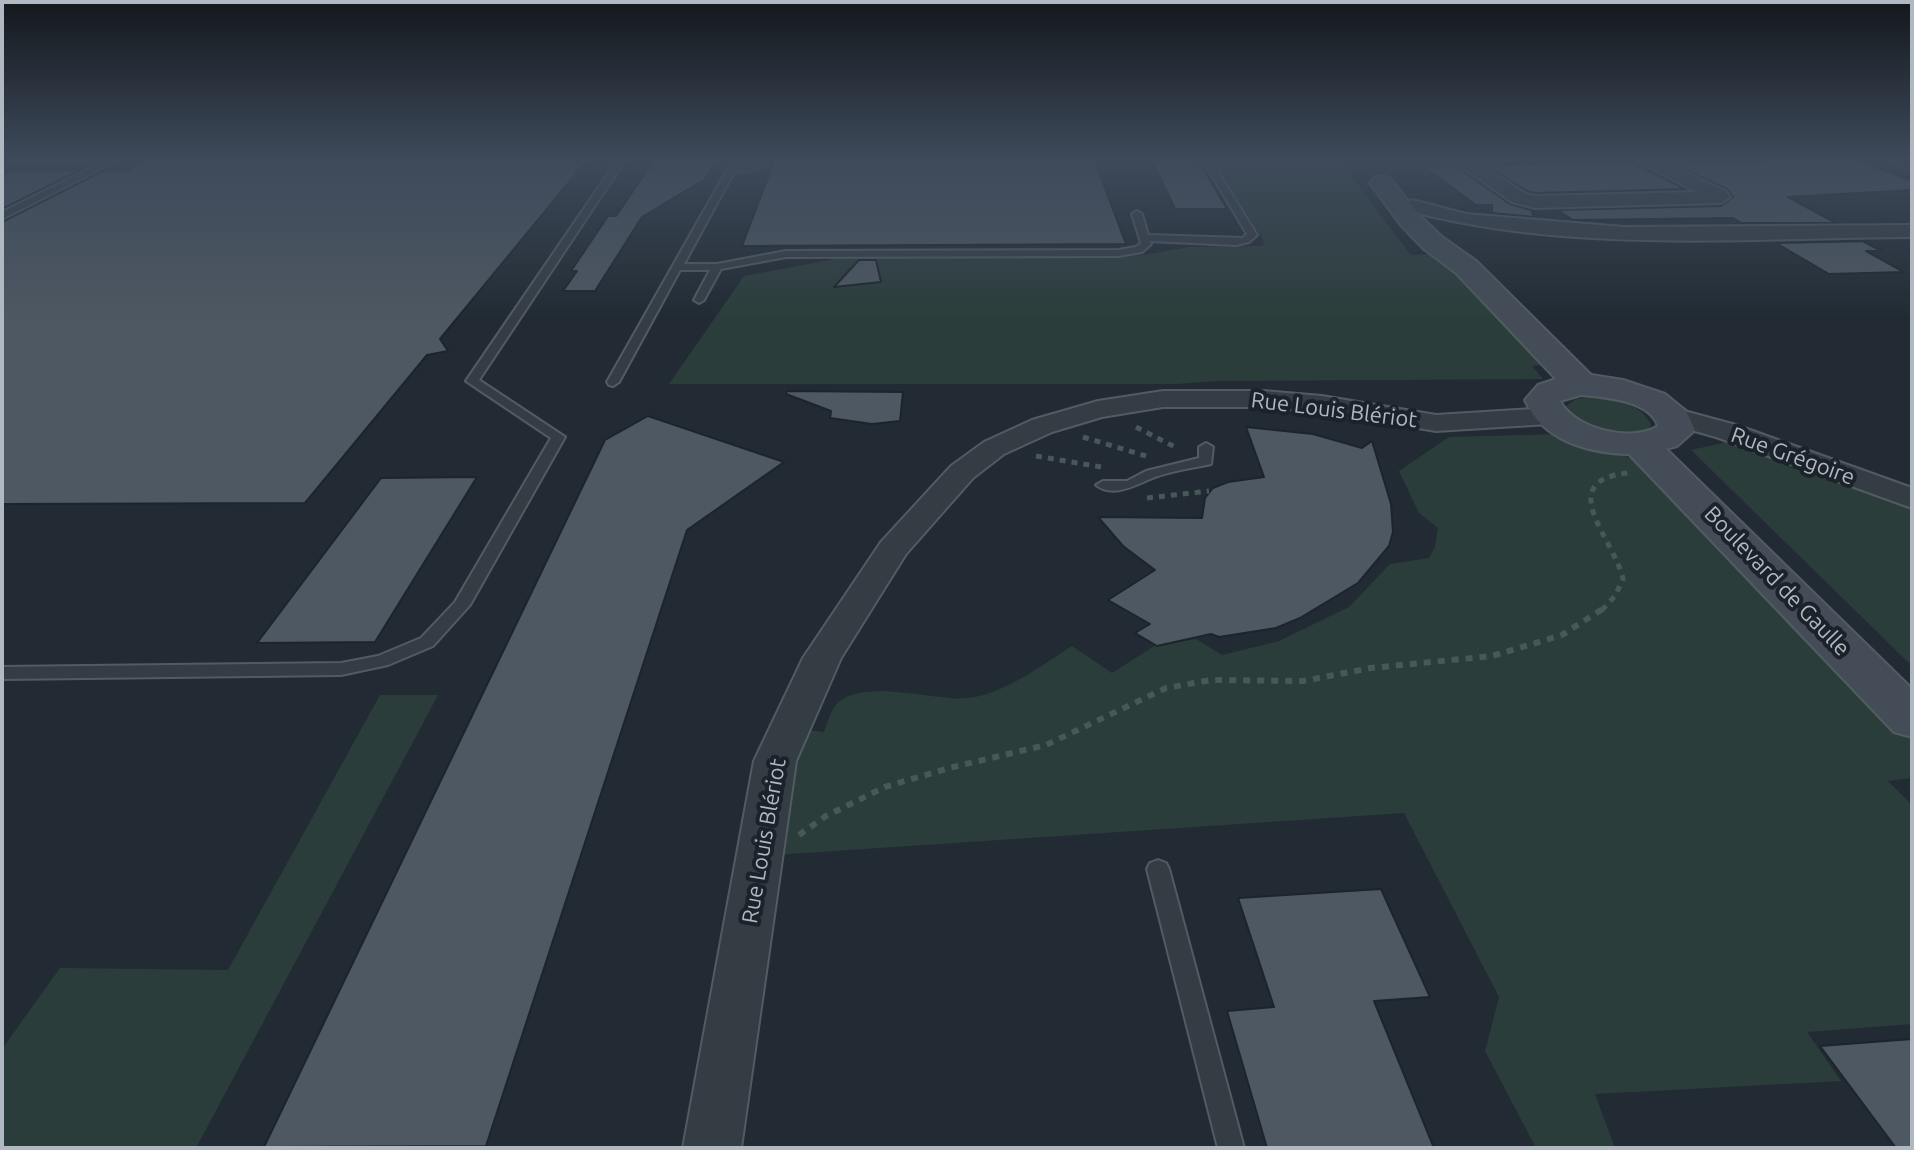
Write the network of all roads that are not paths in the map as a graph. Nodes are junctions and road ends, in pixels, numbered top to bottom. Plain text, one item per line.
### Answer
1 (586, 213) edge
2 (707, 213) edge
3 (1238, 213) edge
4 (1403, 213) edge
5 (1419, 213) edge
6 (1438, 213) edge
7 (1748, 213) edge
8 (1137, 214) dead end
9 (1465, 220) junction
10 (1435, 230) junction
11 (1912, 231) edge
12 (1782, 232) junction
13 (1145, 238) junction
14 (677, 267) junction
15 (717, 267) junction
16 (1466, 267) junction
17 (699, 300) dead end
18 (613, 382) dead end
19 (1581, 385) junction
20 (1549, 416) junction
21 (1673, 416) junction
22 (1205, 454) road end
23 (1636, 458) junction
24 (1103, 485) dead end
25 (1912, 499) edge
26 (2, 673) edge
27 (1912, 719) edge
28 (1158, 869) dead end
29 (712, 1148) edge
30 (1231, 1148) edge

1 - 26 lane
2 - 14 lane
3 - 13 lane
4 - 16 main road
5 - 10 main road
6 - 9 street
7 - 12 street
8 - 13 lane
9 - 10 street
9 - 12 street
10 - 16 main road
11 - 12 street
13 - 15 lane
14 - 15 lane
14 - 18 lane
15 - 17 lane
16 - 19 main road
19 - 20 main road
19 - 21 main road
20 - 23 main road
20 - 29 street, Rue Louis Blériot
21 - 23 main road
21 - 25 street, Rue Grégoire
22 - 24 lane
23 - 27 main road, Boulevard de Gaulle
28 - 30 lane

